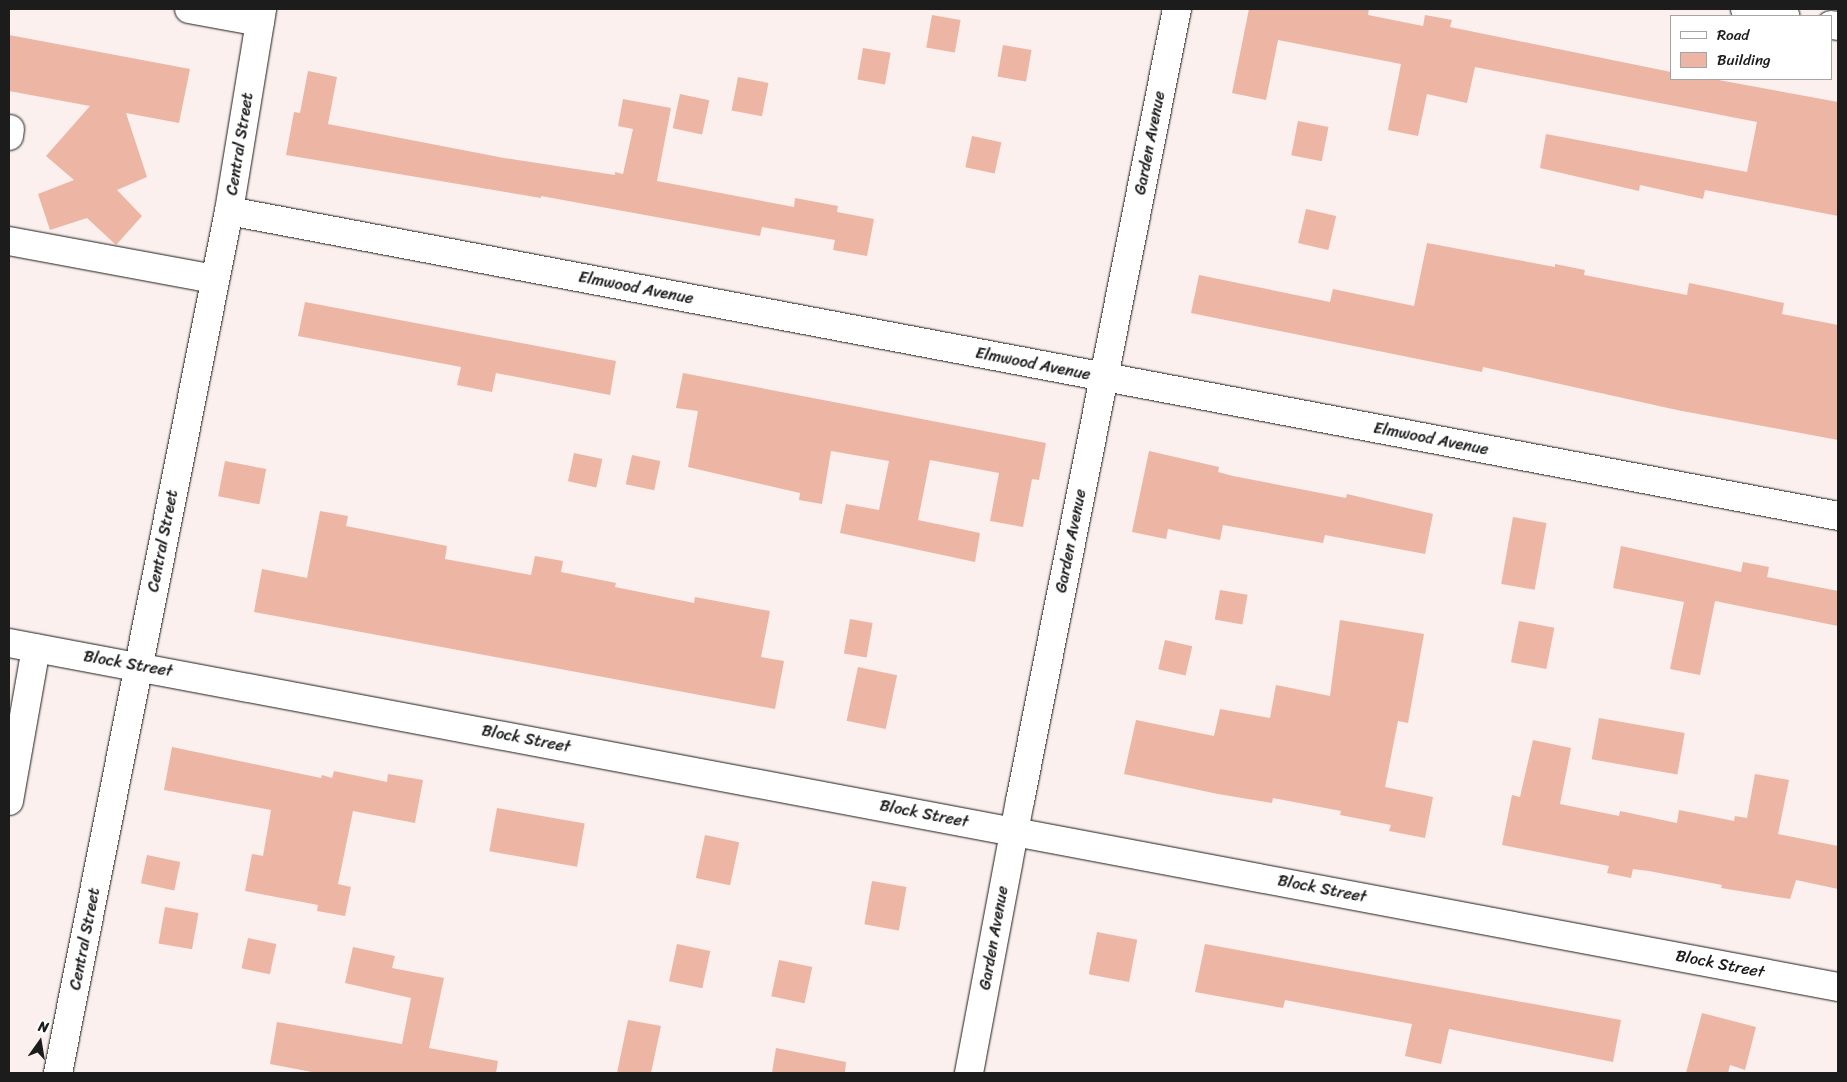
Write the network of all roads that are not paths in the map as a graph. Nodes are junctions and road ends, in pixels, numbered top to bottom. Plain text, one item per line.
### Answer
1 (189, 9) edge
2 (1177, 9) edge
3 (1745, 9) edge
4 (261, 15) edge
5 (1779, 15) edge
6 (229, 211) junction
7 (9, 241) edge
8 (215, 279) junction
9 (1103, 377) junction
10 (1838, 516) edge
11 (9, 643) edge
12 (36, 648) junction
13 (138, 666) junction
14 (16, 721) edge
15 (9, 800) edge
16 (1014, 831) junction
17 (1838, 987) edge
18 (58, 1073) edge
19 (969, 1073) edge

1 - 4 street
2 - 9 street, Garden Avenue
3 - 5 street
4 - 6 street, Central Street
6 - 8 street, Central Street
6 - 9 street, Elmwood Avenue
7 - 8 street
8 - 13 street, Central Street
9 - 10 street, Elmwood Avenue
9 - 16 street, Garden Avenue
11 - 12 street, Block Street
12 - 13 street, Block Street
12 - 14 street
13 - 16 street, Block Street
13 - 18 street, Central Street
14 - 15 street
16 - 17 street, Block Street
16 - 19 street, Garden Avenue

